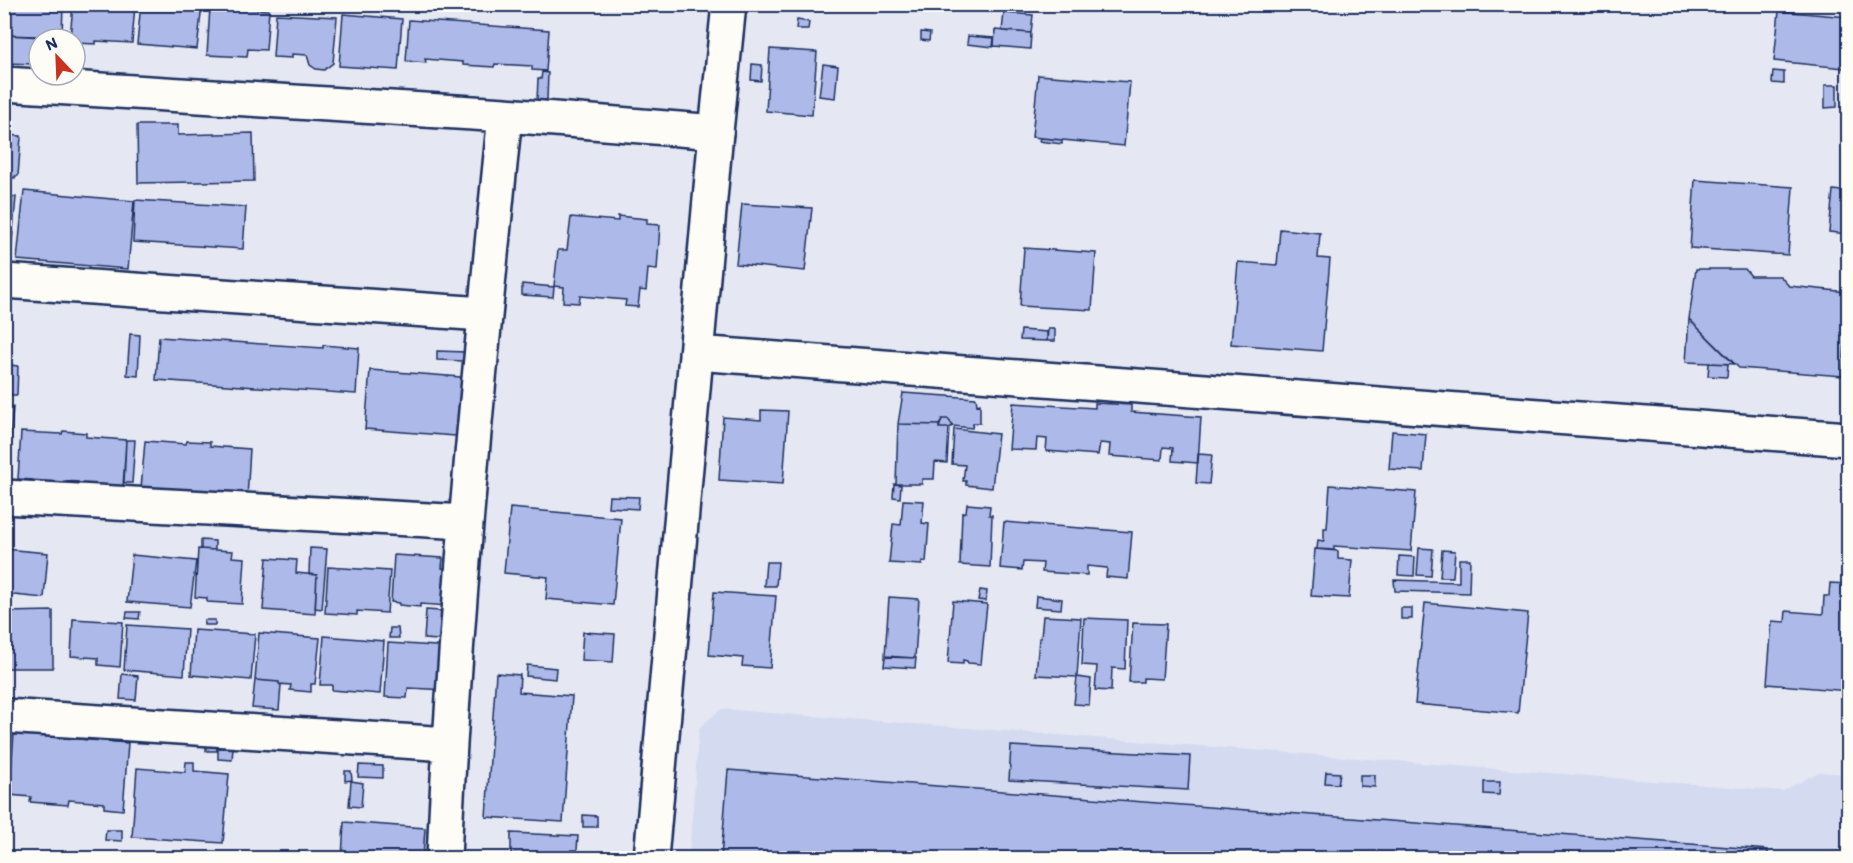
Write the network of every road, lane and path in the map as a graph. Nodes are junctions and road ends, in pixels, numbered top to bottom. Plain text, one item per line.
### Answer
1 (729, 4) edge
2 (4, 84) edge
3 (505, 115) junction
4 (716, 132) junction
5 (4, 280) edge
6 (484, 314) junction
7 (696, 353) junction
8 (1848, 439) edge
9 (4, 497) edge
10 (466, 522) junction
11 (4, 716) edge
12 (449, 744) junction
13 (444, 858) edge
14 (651, 858) edge

1 - 4 street
2 - 3 street
3 - 4 street
3 - 6 street
4 - 7 street
5 - 6 street
6 - 10 street
7 - 8 street
7 - 14 street
9 - 10 street
10 - 12 street
11 - 12 street
12 - 13 street

